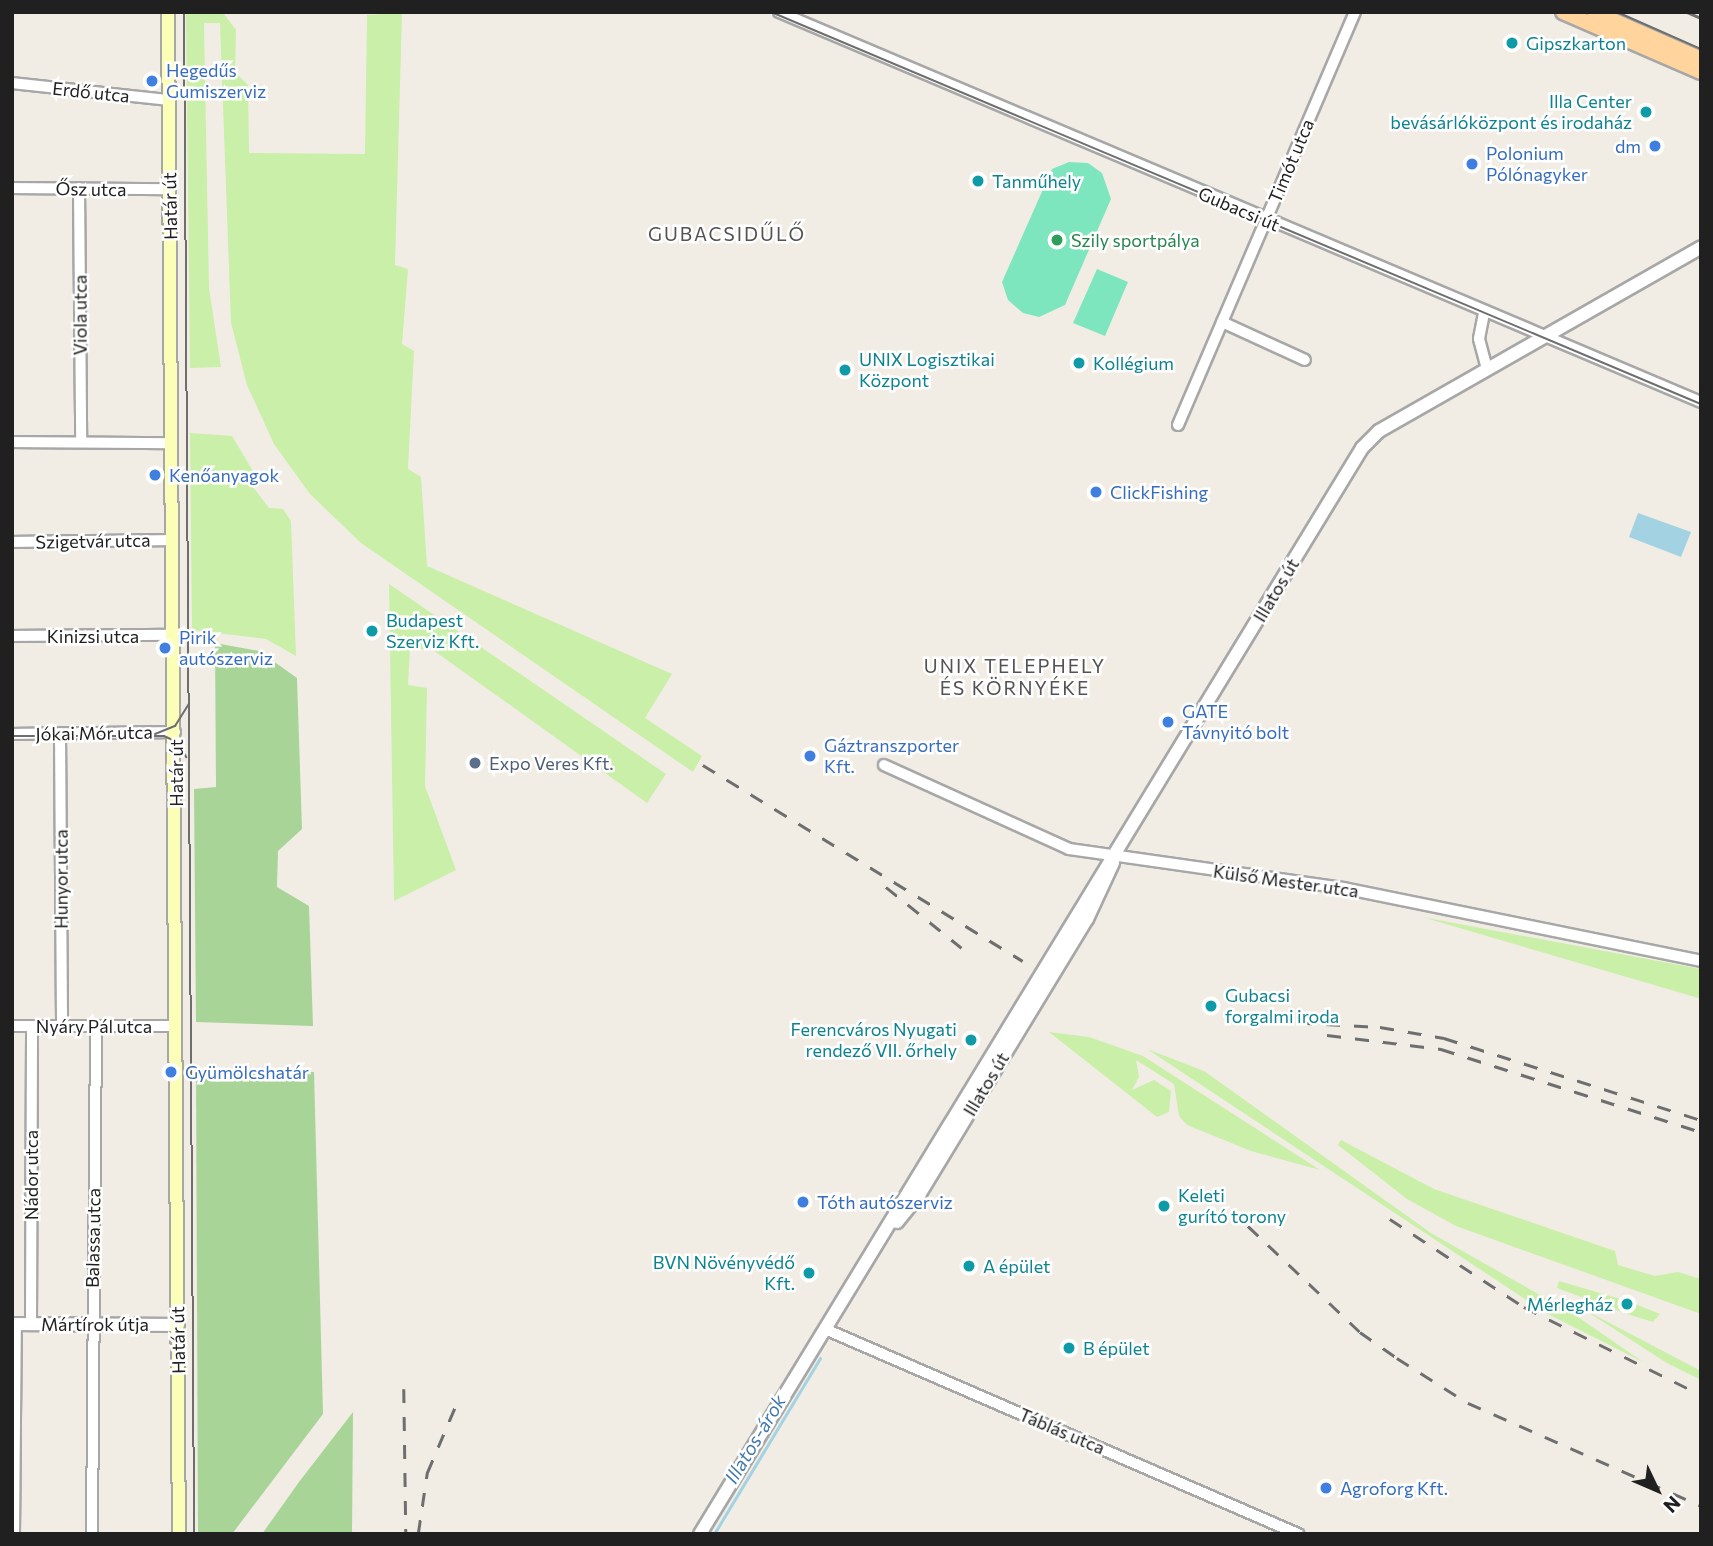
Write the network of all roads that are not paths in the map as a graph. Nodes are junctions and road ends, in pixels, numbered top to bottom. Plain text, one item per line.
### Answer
1 (168, 12) edge
2 (779, 12) edge
3 (1355, 12) edge
4 (1563, 12) edge
5 (1594, 12) edge
6 (1701, 59) edge
7 (1701, 72) edge
8 (12, 83) edge
9 (169, 100) junction
10 (12, 188) edge
11 (79, 188) junction
12 (170, 189) junction
13 (1265, 221) junction
14 (1701, 247) edge
15 (1484, 313) junction
16 (1222, 322) junction
17 (1542, 338) junction
18 (1305, 360) dead end
19 (1487, 369) junction
20 (1701, 402) edge
21 (1178, 425) dead end
22 (81, 442) junction
23 (12, 443) edge
24 (172, 443) junction
25 (173, 540) junction
26 (12, 542) edge
27 (173, 635) junction
28 (12, 636) edge
29 (175, 732) junction
30 (60, 733) junction
31 (12, 734) edge
32 (884, 765) dead end
33 (1114, 860) junction
34 (1701, 961) edge
35 (12, 1026) edge
36 (32, 1026) junction
37 (62, 1026) junction
38 (176, 1026) junction
39 (96, 1027) junction
40 (14, 1324) edge
41 (31, 1324) junction
42 (92, 1324) junction
43 (178, 1325) junction
44 (825, 1329) junction
45 (14, 1534) edge
46 (92, 1534) edge
47 (179, 1534) edge
48 (700, 1534) edge
49 (1298, 1534) edge

1 - 9 main road, Határ út
2 - 13 street, Gubacsi út
3 - 13 street, Timót utca
4 - 7 main road
5 - 6 main road
8 - 9 street, Erdő utca
9 - 12 main road, Határ út
10 - 11 street, Ősz utca
11 - 12 street, Ősz utca
11 - 22 street, Viola utca
12 - 24 main road, Határ út
13 - 15 street, Gubacsi út
13 - 16 street, Timót utca
14 - 17 street, Illatos út
15 - 17 street, Gubacsi út
15 - 19 street
16 - 18 street
16 - 21 street, Timót utca
17 - 19 street, Illatos út
17 - 20 street, Gubacsi út
19 - 33 street, Illatos út
22 - 23 street
22 - 24 street
24 - 25 main road, Határ út
25 - 26 street, Szigetvár utca
25 - 27 main road, Határ út
27 - 28 street, Kinizsi utca
27 - 29 main road, Határ út
29 - 30 street, Jókai Mór utca
29 - 38 main road, Határ út
30 - 31 street, Jókai Mór utca
30 - 37 street, Hunyor utca
32 - 33 street, Külső Mester utca
33 - 34 street, Külső Mester utca
33 - 44 street, Illatos út
35 - 36 street, Nyáry Pál utca
36 - 37 street, Nyáry Pál utca
36 - 41 street, Nádor utca
37 - 39 street, Nyáry Pál utca
38 - 39 street, Nyáry Pál utca
38 - 43 main road, Határ út
39 - 42 street, Balassa utca
40 - 41 street, Mártírok útja
40 - 45 street
41 - 42 street, Mártírok útja
42 - 43 street, Mártírok útja
42 - 46 street, Balassa utca
43 - 47 main road, Határ út
44 - 48 street, Illatos út
44 - 49 street, Táblás utca

